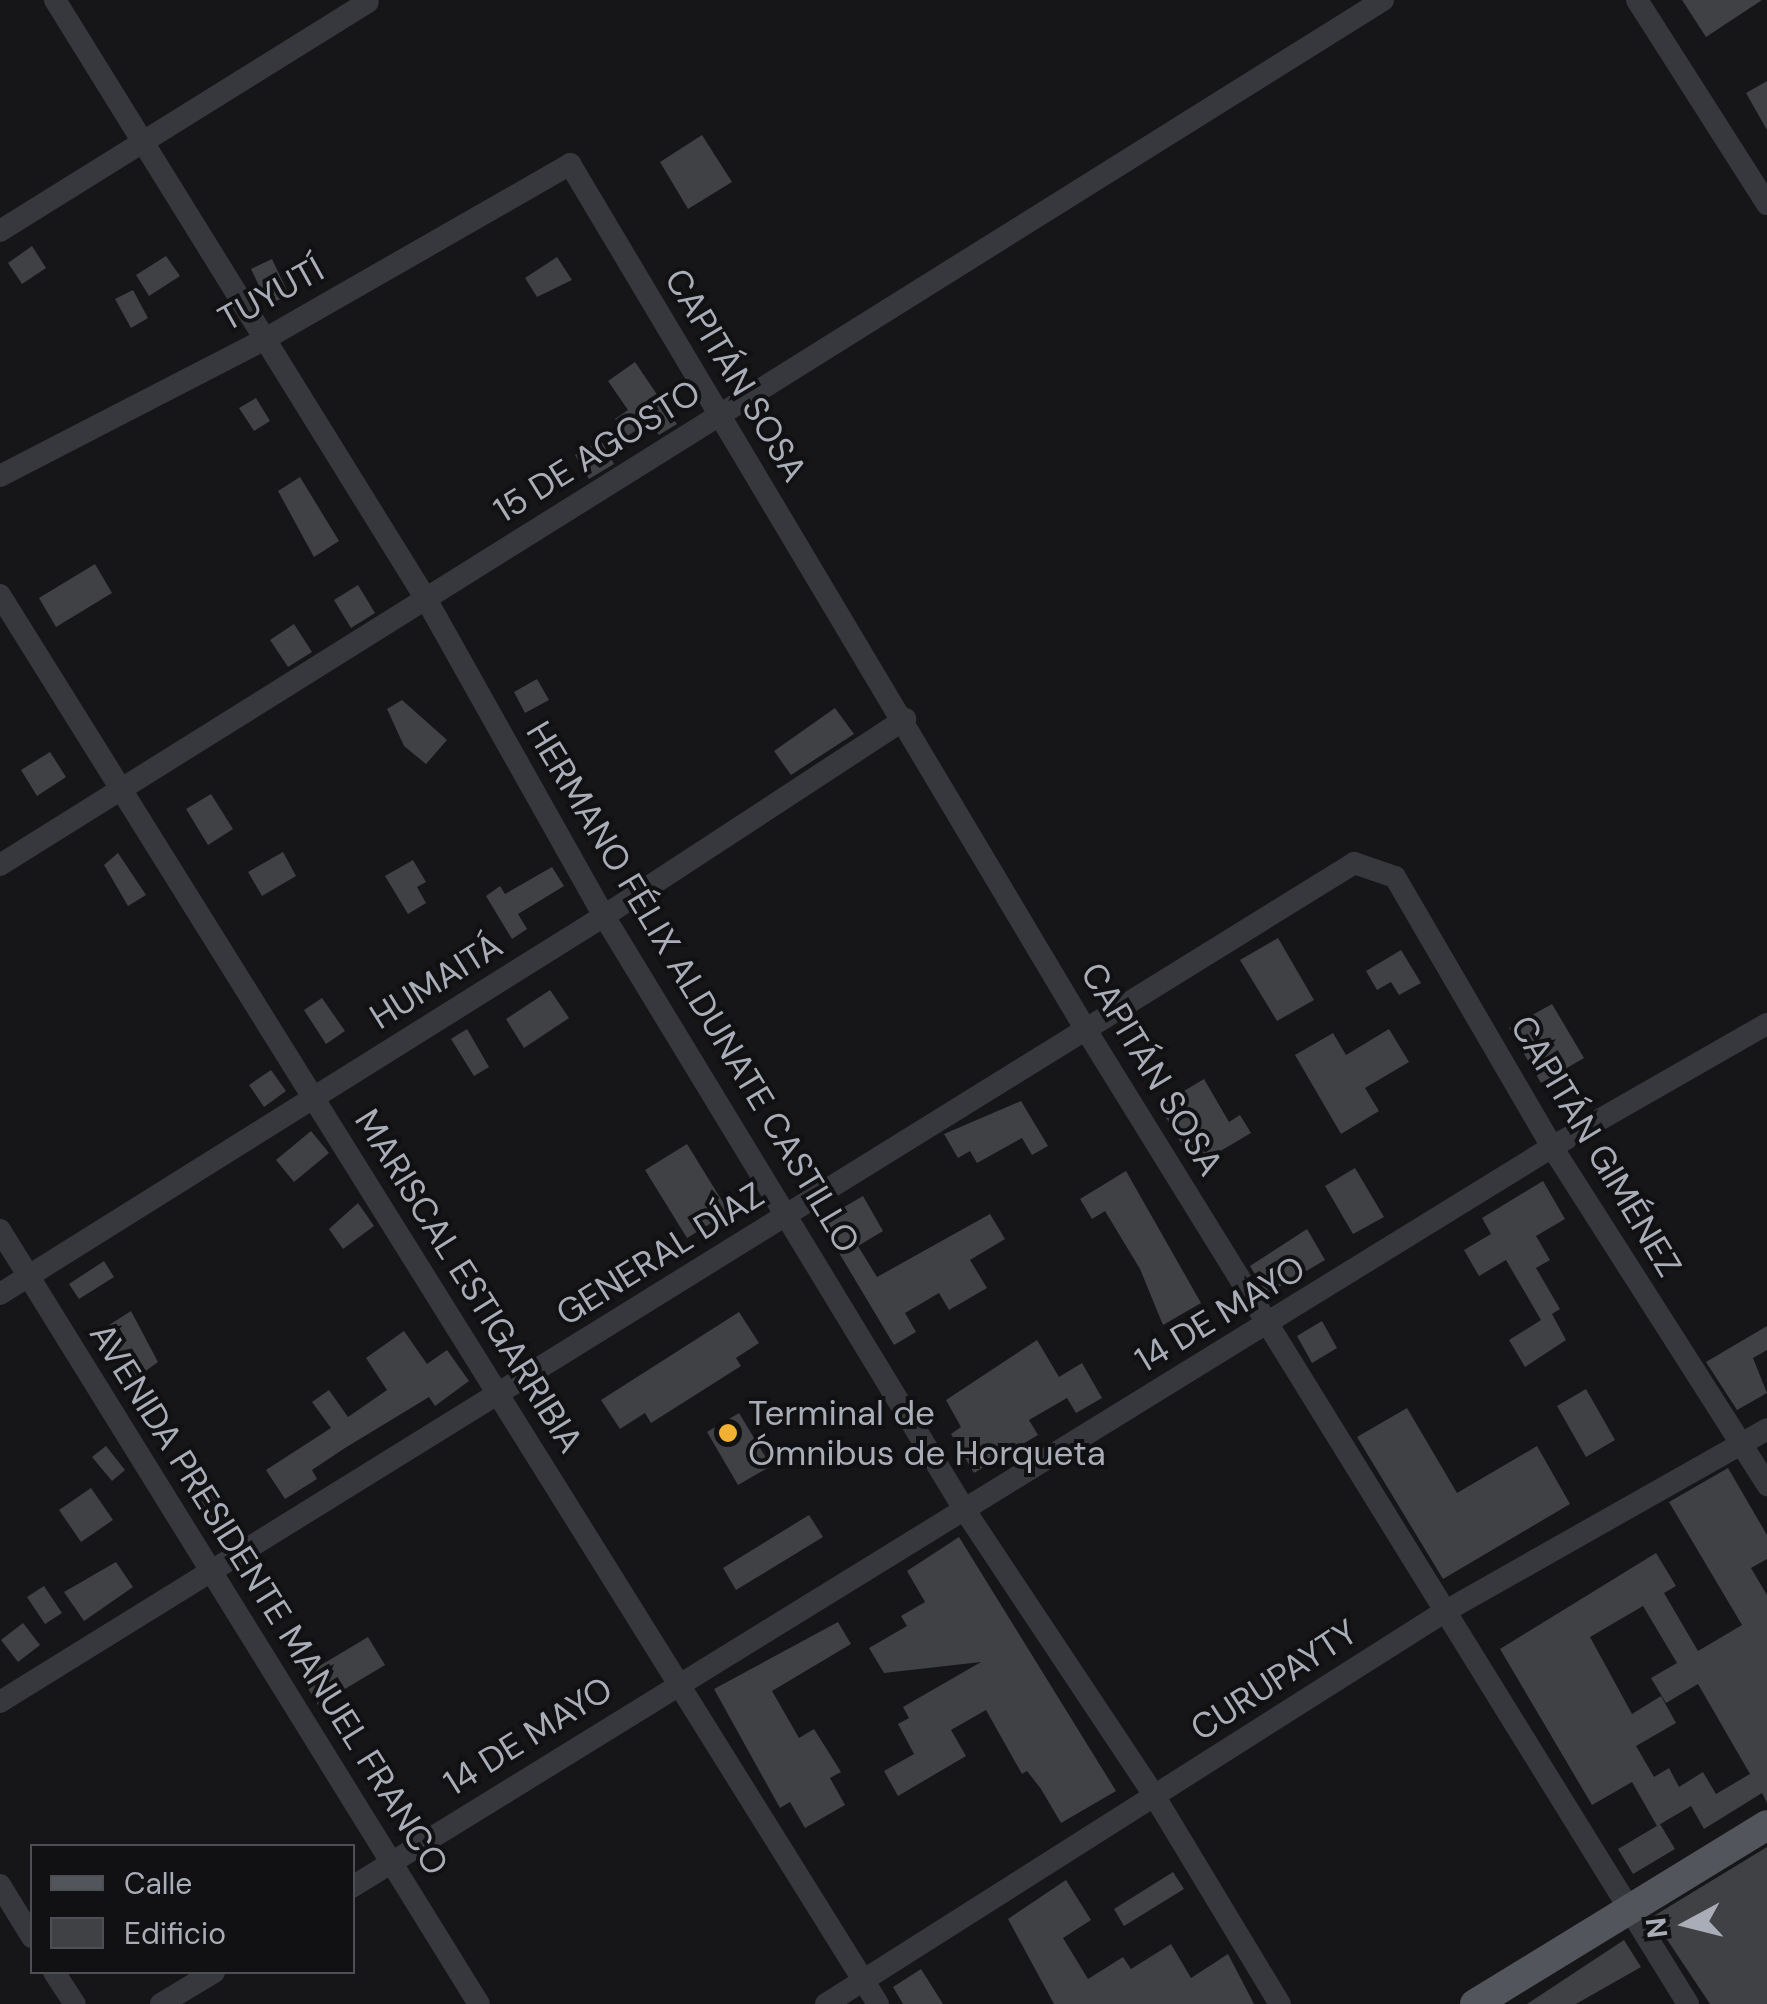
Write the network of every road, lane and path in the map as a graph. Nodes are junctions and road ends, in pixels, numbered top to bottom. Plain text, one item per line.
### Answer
1 (55, 0) edge
2 (1383, 0) edge
3 (1638, 0) edge
4 (368, 2) edge
5 (143, 142) junction
6 (570, 164) joint
7 (1763, 190) edge
8 (0, 232) edge
9 (265, 339) junction
10 (718, 416) junction
11 (0, 476) edge
12 (0, 596) edge
13 (426, 599) junction
14 (904, 719) junction
15 (120, 790) junction
16 (1354, 862) joint
17 (0, 865) edge
18 (604, 916) junction
19 (1767, 1024) edge
20 (1083, 1025) junction
21 (314, 1099) junction
22 (1552, 1147) junction
23 (786, 1217) junction
24 (0, 1230) edge
25 (30, 1277) junction
26 (0, 1294) edge
27 (1269, 1326) junction
28 (500, 1396) junction
29 (1767, 1429) edge
30 (1741, 1445) junction
31 (1767, 1485) edge
32 (964, 1509) junction
33 (211, 1575) junction
34 (1444, 1612) junction
35 (678, 1682) junction
36 (0, 1702) edge
37 (1156, 1797) junction
38 (1767, 1825) edge
39 (390, 1864) junction
40 (0, 1885) edge
41 (355, 1885) edge
42 (1630, 1909) junction
43 (30, 1934) edge
44 (55, 1974) edge
45 (211, 1974) edge
46 (864, 1981) junction
47 (74, 2004) edge
48 (161, 2004) edge
49 (479, 2004) edge
50 (826, 2004) edge
51 (878, 2004) edge
52 (1280, 2004) edge
53 (1475, 2004) edge
54 (1688, 2004) edge

1 - 5 street, HERMANO FÉLIX ALDUNATE CASTILLO
2 - 10 street, 15 DE AGOSTO
3 - 7 street
4 - 5 street
5 - 8 street
5 - 9 street, HERMANO FÉLIX ALDUNATE CASTILLO
6 - 9 street, TUYUTÍ
6 - 10 street, CAPITÁN SOSA
9 - 11 street, TUYUTÍ
9 - 13 street, HERMANO FÉLIX ALDUNATE CASTILLO
10 - 13 street, 15 DE AGOSTO
10 - 14 street, CAPITÁN SOSA
12 - 15 street, MARISCAL ESTIGARRIBIA
13 - 15 street, 15 DE AGOSTO
13 - 18 street, HERMANO FÉLIX ALDUNATE CASTILLO
14 - 18 street, HUMAITÁ
14 - 20 street, CAPITÁN SOSA
15 - 17 street, 15 DE AGOSTO
15 - 21 street, MARISCAL ESTIGARRIBIA
16 - 20 street, GENERAL DÍAZ
16 - 22 street, CAPITÁN GIMÉNEZ
18 - 21 street, HUMAITÁ
18 - 23 street, HERMANO FÉLIX ALDUNATE CASTILLO
19 - 22 street, 14 DE MAYO
20 - 23 street, GENERAL DÍAZ
20 - 27 street, CAPITÁN SOSA
21 - 25 street, HUMAITÁ
21 - 28 street, MARISCAL ESTIGARRIBIA
22 - 27 street, 14 DE MAYO
22 - 30 street, CAPITÁN GIMÉNEZ
23 - 28 street, GENERAL DÍAZ
23 - 32 street, HERMANO FÉLIX ALDUNATE CASTILLO
24 - 25 street, AVENIDA PRESIDENTE MANUEL FRANCO
25 - 26 street, HUMAITÁ
25 - 33 street, AVENIDA PRESIDENTE MANUEL FRANCO
27 - 32 street, 14 DE MAYO
27 - 34 street, CAPITÁN SOSA
28 - 33 street, GENERAL DÍAZ
28 - 35 street, MARISCAL ESTIGARRIBIA
29 - 30 street, CURUPAYTY
30 - 31 street, CAPITÁN GIMÉNEZ
30 - 34 street, CURUPAYTY
32 - 35 street, 14 DE MAYO
32 - 37 street, HERMANO FÉLIX ALDUNATE CASTILLO
33 - 36 street, GENERAL DÍAZ
33 - 39 street, AVENIDA PRESIDENTE MANUEL FRANCO
34 - 37 street, CURUPAYTY
34 - 42 street, CAPITÁN SOSA
35 - 39 street, 14 DE MAYO
35 - 46 street, MARISCAL ESTIGARRIBIA
37 - 46 street, CURUPAYTY
37 - 52 street, HERMANO FÉLIX ALDUNATE CASTILLO
38 - 42 main road
39 - 41 street, 14 DE MAYO
39 - 49 street, AVENIDA PRESIDENTE MANUEL FRANCO
40 - 43 street
42 - 53 main road
42 - 54 street, CAPITÁN SOSA
44 - 47 street
45 - 48 street
46 - 50 street, CURUPAYTY
46 - 51 street, MARISCAL ESTIGARRIBIA

